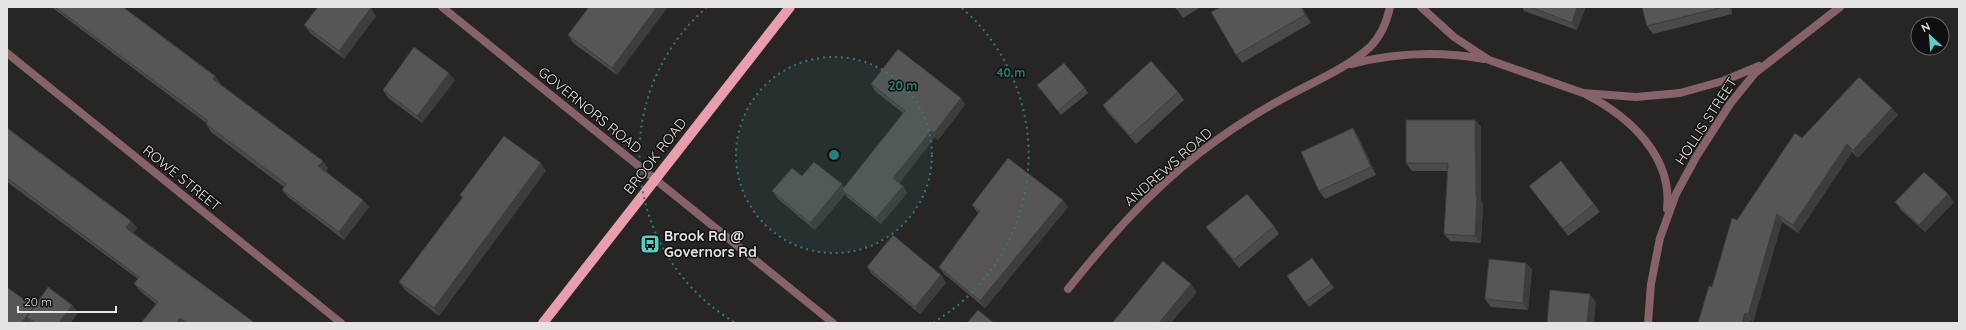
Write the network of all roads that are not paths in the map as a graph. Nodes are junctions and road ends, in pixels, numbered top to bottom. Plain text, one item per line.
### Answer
1 (442, 7) edge
2 (790, 7) edge
3 (1390, 7) edge
4 (1421, 7) edge
5 (1840, 7) edge
6 (7, 53) edge
7 (1489, 60) junction
8 (1769, 60) junction
9 (1346, 65) junction
10 (1583, 93) junction
11 (655, 179) junction
12 (1666, 218) junction
13 (1068, 289) dead end
14 (341, 323) edge
15 (543, 323) edge
16 (833, 323) edge
17 (1648, 323) edge

1 - 11 street, GOVERNORS ROAD
2 - 11 main road, BROOK ROAD
3 - 9 street, ANDREWS ROAD
4 - 7 street
5 - 8 street, HOLLIS STREET
6 - 14 street, ROWE STREET
7 - 9 street, ANDREWS ROAD
7 - 10 street
8 - 10 street
8 - 12 street, HOLLIS STREET
9 - 13 street, ANDREWS ROAD
10 - 12 street, HOLLIS STREET
11 - 15 main road, BROOK ROAD
11 - 16 street, GOVERNORS ROAD
12 - 17 street, HOLLIS STREET

